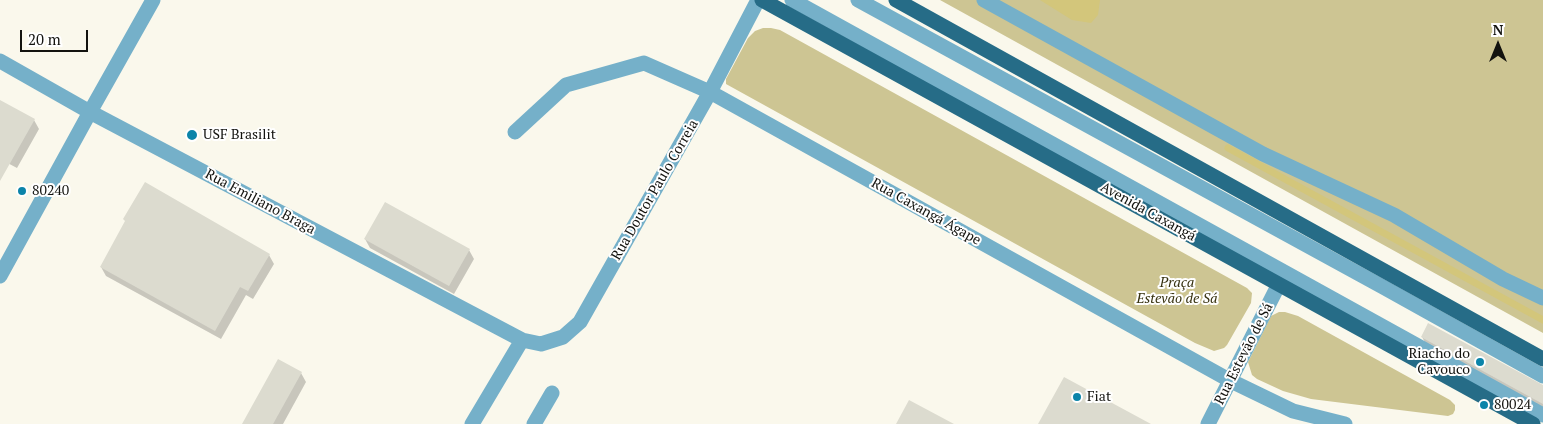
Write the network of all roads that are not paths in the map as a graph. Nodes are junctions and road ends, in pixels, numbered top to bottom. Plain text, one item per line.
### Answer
1 (153, 0) edge
2 (760, 0) edge
3 (792, 0) edge
4 (858, 0) edge
5 (896, 0) edge
6 (984, 0) edge
7 (0, 61) edge
8 (710, 92) junction
9 (90, 112) junction
10 (515, 132) dead end
11 (0, 276) edge
12 (1279, 284) junction
13 (1543, 298) edge
14 (522, 340) junction
15 (1543, 358) edge
16 (1543, 376) edge
17 (1231, 381) junction
18 (552, 393) dead end
19 (1543, 416) edge
20 (472, 424) edge
21 (534, 424) edge
22 (1208, 424) edge
23 (1345, 424) edge
24 (1533, 424) edge

1 - 9 street
2 - 8 street, Rua Doutor Paulo Correia
2 - 12 main road, Avenida Caxangá
3 - 19 street
4 - 16 street
5 - 15 main road
6 - 13 street
7 - 9 street, Rua Emiliano Braga
8 - 10 street, Rua Caxangá Ágape
8 - 14 street, Rua Doutor Paulo Correia
8 - 17 street, Rua Caxangá Ágape
9 - 11 street
9 - 14 street, Rua Emiliano Braga
12 - 17 street, Rua Estevão de Sá
12 - 24 main road, Avenida Caxangá
14 - 20 street
17 - 22 street, Rua Estevão de Sá
17 - 23 street, Rua Caxangá Ágape
18 - 21 street

